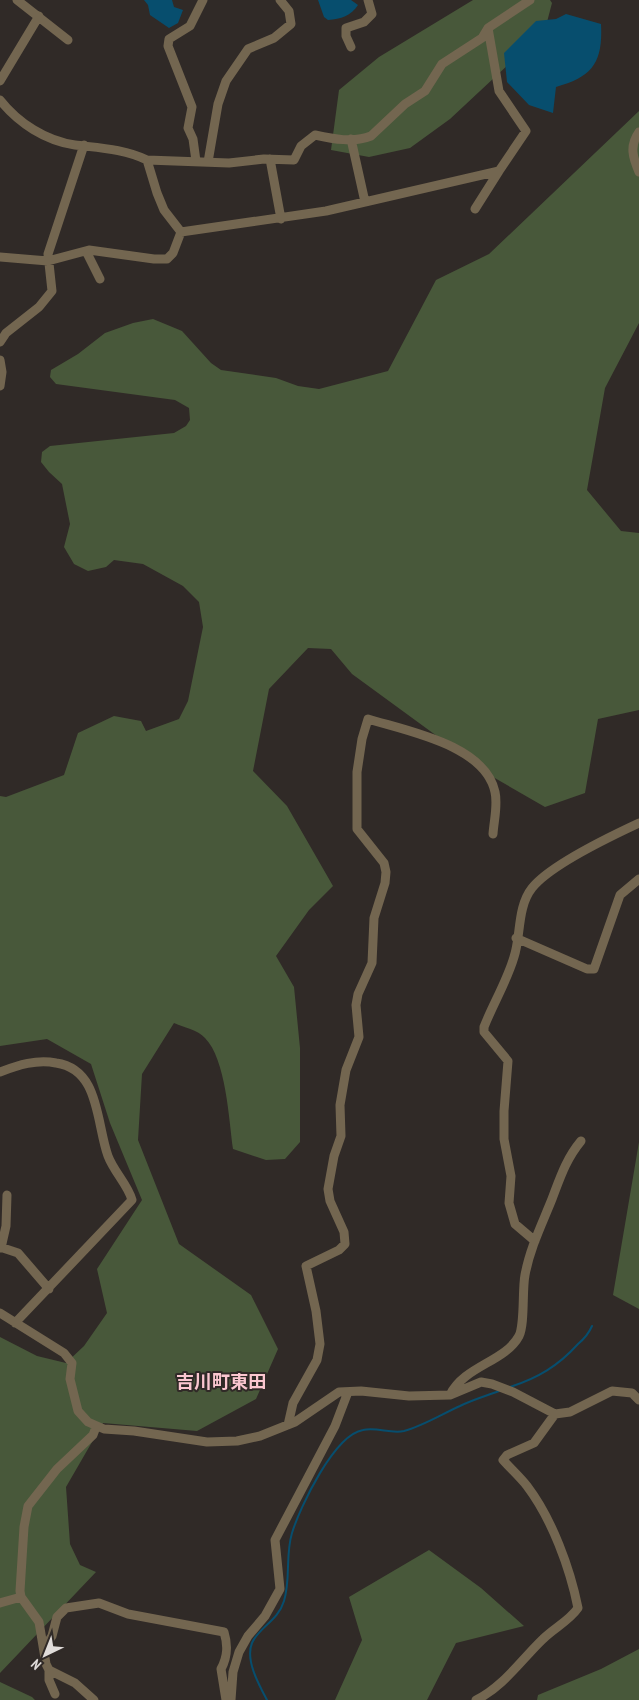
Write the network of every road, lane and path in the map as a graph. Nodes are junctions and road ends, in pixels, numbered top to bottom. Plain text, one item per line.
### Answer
1 (17, 0) edge
2 (203, 0) edge
3 (280, 0) edge
4 (368, 0) edge
5 (376, 0) edge
6 (530, 0) edge
7 (372, 14) junction
8 (39, 16) junction
9 (488, 28) junction
10 (68, 40) dead end
11 (351, 48) dead end
12 (0, 81) edge
13 (0, 100) edge
14 (639, 132) edge
15 (351, 139) junction
16 (84, 145) junction
17 (270, 159) junction
18 (147, 160) junction
19 (196, 161) junction
20 (208, 162) junction
21 (499, 170) junction
22 (639, 172) edge
23 (364, 202) junction
24 (475, 209) dead end
25 (281, 219) junction
26 (181, 232) junction
27 (86, 251) junction
28 (0, 257) edge
29 (48, 261) junction
30 (100, 279) dead end
31 (28, 317) junction
32 (19, 333) dead end
33 (0, 342) edge
34 (0, 360) edge
35 (0, 386) edge
36 (639, 823) edge
37 (493, 834) dead end
38 (639, 879) edge
39 (516, 938) junction
40 (0, 1072) edge
41 (581, 1142) dead end
42 (7, 1195) dead end
43 (3, 1226) edge
44 (535, 1241) junction
45 (1, 1248) edge
46 (49, 1289) junction
47 (0, 1313) edge
48 (15, 1323) junction
49 (348, 1392) junction
50 (450, 1394) junction
51 (639, 1400) edge
52 (555, 1414) junction
53 (288, 1425) junction
54 (96, 1427) junction
55 (21, 1597) junction
56 (0, 1603) edge
57 (44, 1648) junction
58 (49, 1670) junction
59 (55, 1694) dead end
60 (94, 1700) edge
61 (226, 1700) edge
62 (231, 1700) edge
63 (476, 1700) edge

1 - 8 street
2 - 19 street
3 - 20 street
4 - 7 street
5 - 7 street
6 - 9 street
7 - 11 street
8 - 10 street
8 - 12 street
9 - 15 street
9 - 21 street
13 - 16 street
14 - 22 street
15 - 17 street
15 - 23 street
16 - 18 street
16 - 29 street
17 - 20 street
17 - 25 street
18 - 19 street
18 - 26 street
19 - 20 street
21 - 23 street
21 - 24 street
23 - 25 street
25 - 26 street
26 - 27 street
27 - 29 street
27 - 30 street
28 - 29 street
29 - 31 street
31 - 32 street
31 - 33 street
34 - 35 street
36 - 39 street
37 - 53 street
38 - 39 street
39 - 44 street
40 - 46 street
41 - 44 street
42 - 43 street
43 - 45 street
44 - 50 street
45 - 46 street
46 - 48 street
47 - 48 street
48 - 54 street
49 - 50 street
49 - 53 street
49 - 62 street
50 - 52 street
51 - 52 street
52 - 63 street
53 - 54 street
54 - 55 street
55 - 56 street
55 - 57 street
57 - 58 street
57 - 61 street
58 - 59 street
58 - 60 street

